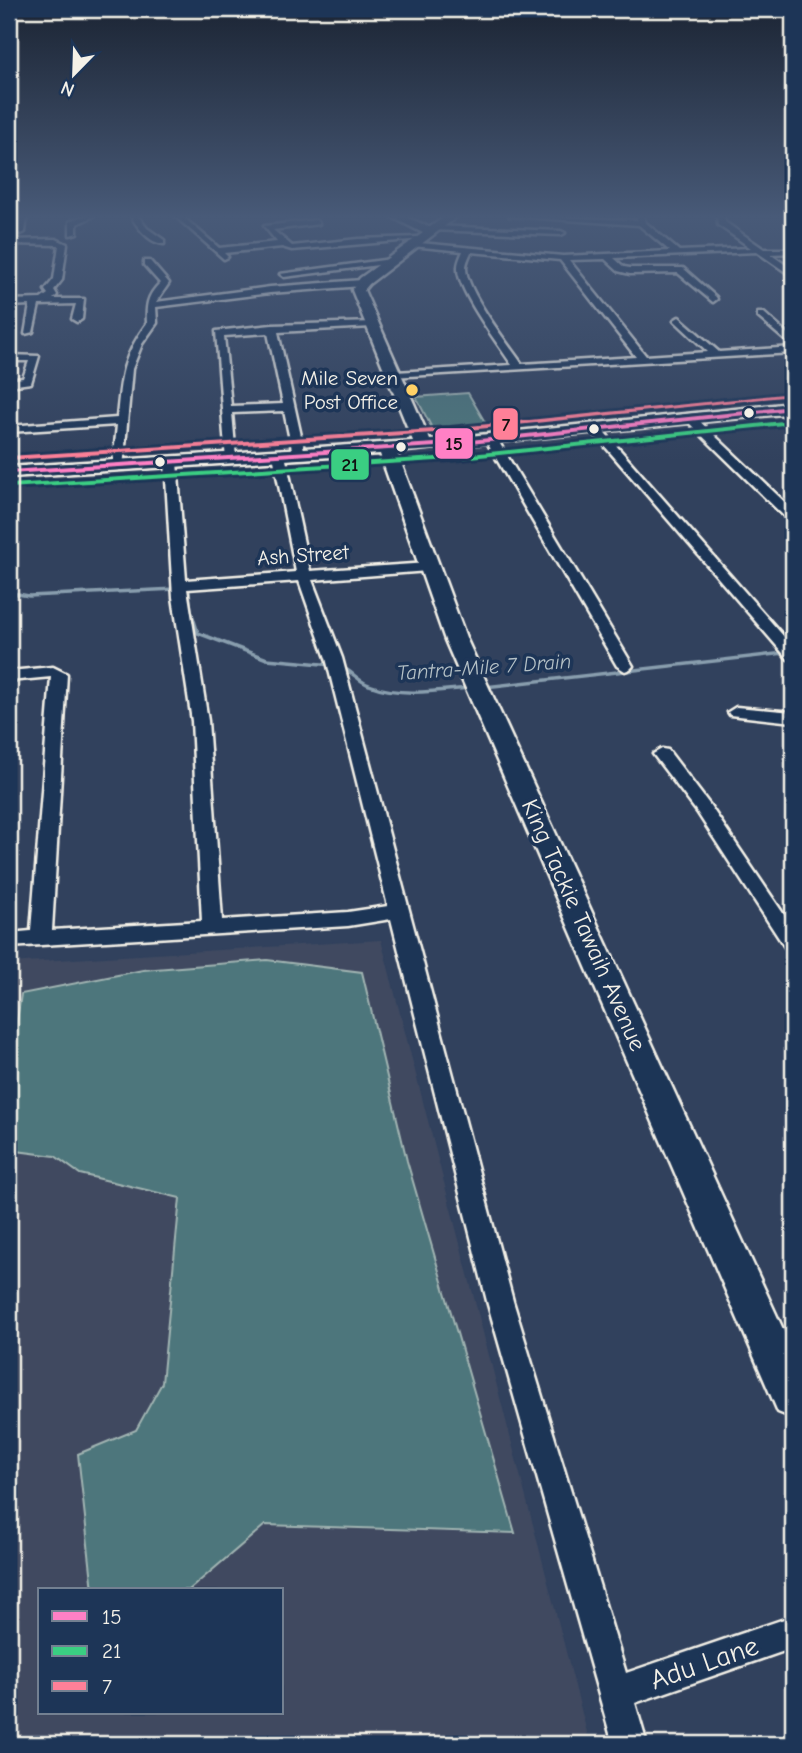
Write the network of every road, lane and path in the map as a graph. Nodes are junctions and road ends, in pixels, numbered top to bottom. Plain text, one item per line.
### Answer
1 (47, 298) edge
2 (151, 298) edge
3 (208, 298) edge
4 (361, 298) edge
5 (475, 298) edge
6 (595, 298) edge
7 (39, 302) junction
8 (9, 303) edge
9 (150, 305) junction
10 (761, 315) dead end
11 (77, 319) dead end
12 (680, 320) dead end
13 (372, 324) junction
14 (272, 328) junction
15 (28, 332) dead end
16 (793, 344) edge
17 (793, 350) edge
18 (717, 355) junction
19 (9, 358) edge
20 (644, 360) junction
21 (519, 368) junction
22 (396, 375) junction
23 (9, 383) edge
24 (289, 407) junction
25 (226, 410) junction
26 (789, 412) edge
27 (690, 418) junction
28 (123, 421) junction
29 (595, 428) junction
30 (9, 429) edge
31 (491, 439) junction
32 (423, 445) junction
33 (387, 448) junction
34 (299, 454) junction
35 (279, 455) junction
36 (230, 458) junction
37 (172, 462) junction
38 (119, 465) junction
39 (9, 472) edge
40 (793, 517) edge
41 (428, 567) junction
42 (304, 576) junction
43 (181, 590) junction
44 (791, 653) edge
45 (625, 666) dead end
46 (9, 676) edge
47 (736, 712) dead end
48 (793, 717) edge
49 (662, 754) dead end
50 (399, 911) junction
51 (212, 926) junction
52 (41, 936) junction
53 (9, 940) edge
54 (793, 944) edge
55 (793, 1396) edge
56 (793, 1632) edge
57 (615, 1693) junction
58 (630, 1744) edge

1 - 7 street
2 - 9 street
3 - 9 street
4 - 13 street
5 - 21 street
6 - 20 street
7 - 8 street
7 - 11 street
7 - 15 street
9 - 28 street
10 - 16 street
12 - 18 street
13 - 14 street
13 - 22 street
14 - 24 street
14 - 25 street
17 - 18 street
18 - 20 street
19 - 23 street
20 - 21 street
21 - 22 street
22 - 32 street
24 - 25 street
24 - 34 street
25 - 36 street
26 - 27 street
27 - 29 street
27 - 40 street
28 - 30 street
28 - 38 street
29 - 31 street
29 - 44 street
31 - 32 street
31 - 45 street
32 - 33 street
33 - 34 street
33 - 41 street, King Tackie Tawaih Avenue
34 - 35 street
35 - 36 street
35 - 42 street
36 - 37 street
37 - 38 street
37 - 43 street
38 - 39 street
41 - 42 street, Ash Street
41 - 55 street, King Tackie Tawaih Avenue
42 - 43 street, Ash Street
42 - 50 street
43 - 51 street
46 - 52 street
47 - 48 street
49 - 54 street
50 - 51 street
50 - 57 street
51 - 52 street
52 - 53 street
56 - 57 street, Adu Lane
57 - 58 street

